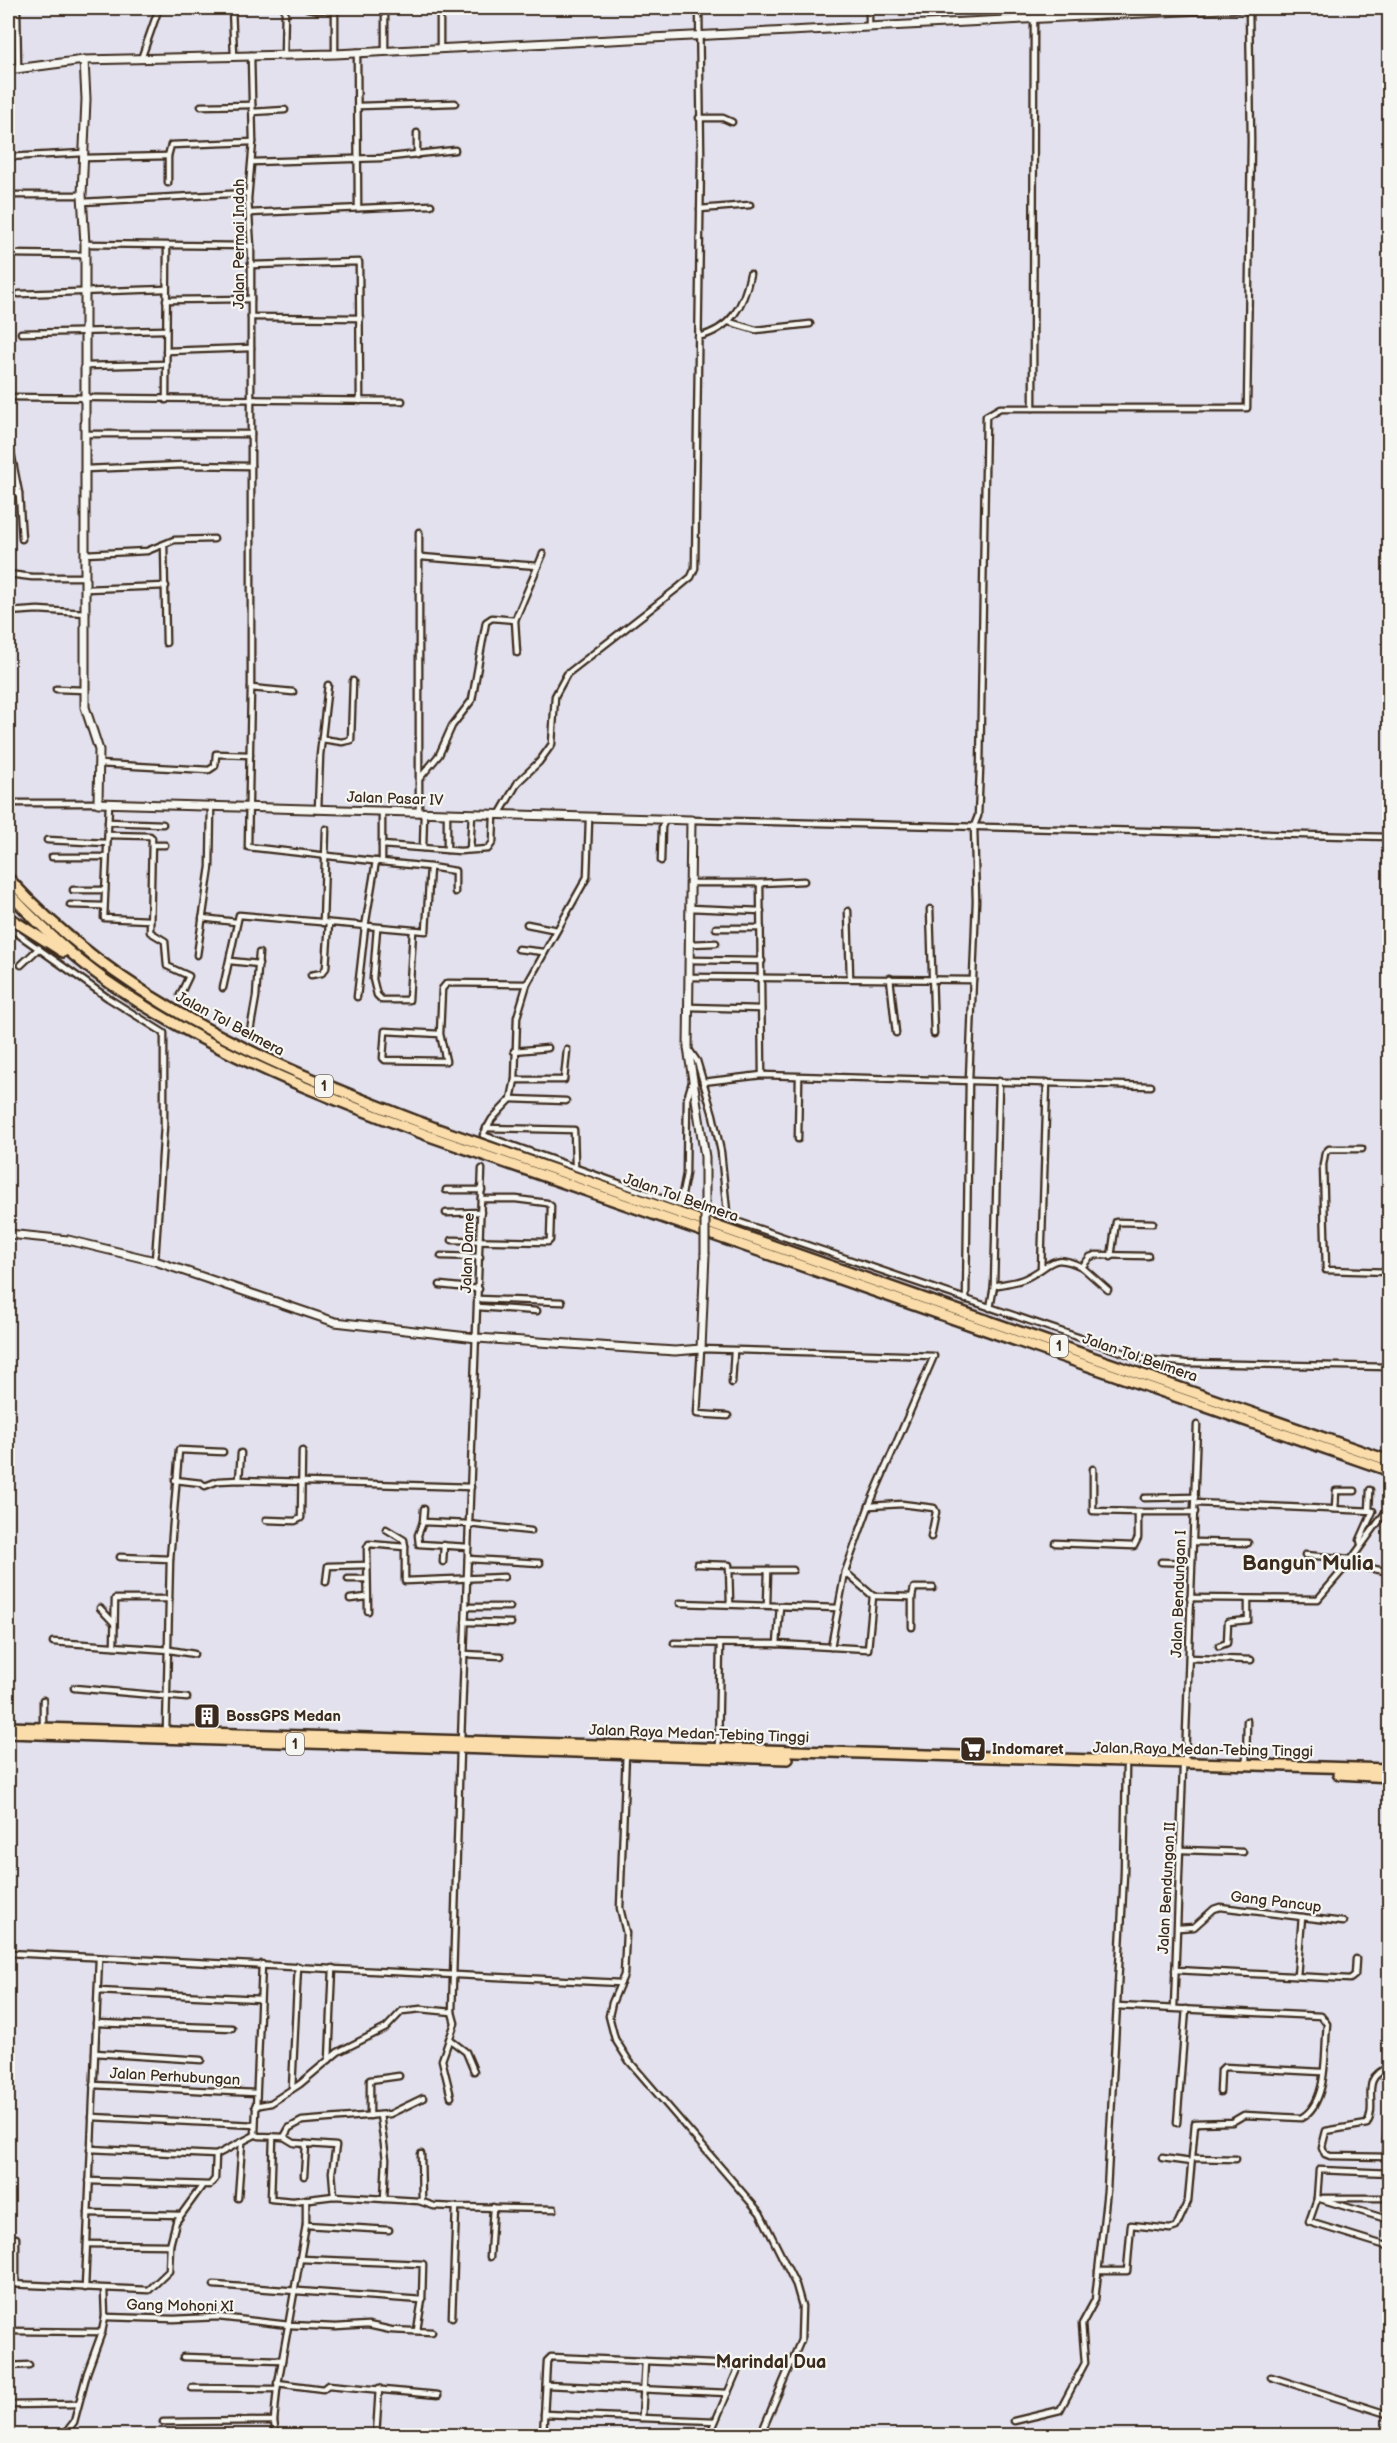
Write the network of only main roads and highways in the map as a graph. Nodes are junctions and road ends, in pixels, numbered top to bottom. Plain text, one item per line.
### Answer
1 (8, 878) edge
2 (8, 892) edge
3 (8, 917) edge
4 (115, 987) junction
5 (1389, 1461) edge
6 (1389, 1471) edge
7 (8, 1726) edge
8 (8, 1733) edge
9 (460, 1744) junction
10 (626, 1750) junction
11 (1184, 1766) junction
12 (1389, 1769) edge
13 (1389, 1777) edge

1 - 5 highway, Jalan Tol Belmera / 1
2 - 4 highway, Jalan Tol Belmera / 1
3 - 4 highway
4 - 6 highway, Jalan Tol Belmera / 1
7 - 9 highway, Jalan Raya Medan-Tebing Tinggi / 1
8 - 9 highway, Jalan Raya Medan-Tebing Tinggi / 1
9 - 10 highway, Jalan Raya Medan-Tebing Tinggi / 1
10 - 11 highway, Jalan Raya Medan-Tebing Tinggi / 1
10 - 11 highway, Jalan Raya Medan-Tebing Tinggi / 1
11 - 12 highway, Jalan Raya Medan-Tebing Tinggi / 1
11 - 13 highway, Jalan Raya Medan-Tebing Tinggi / 1

